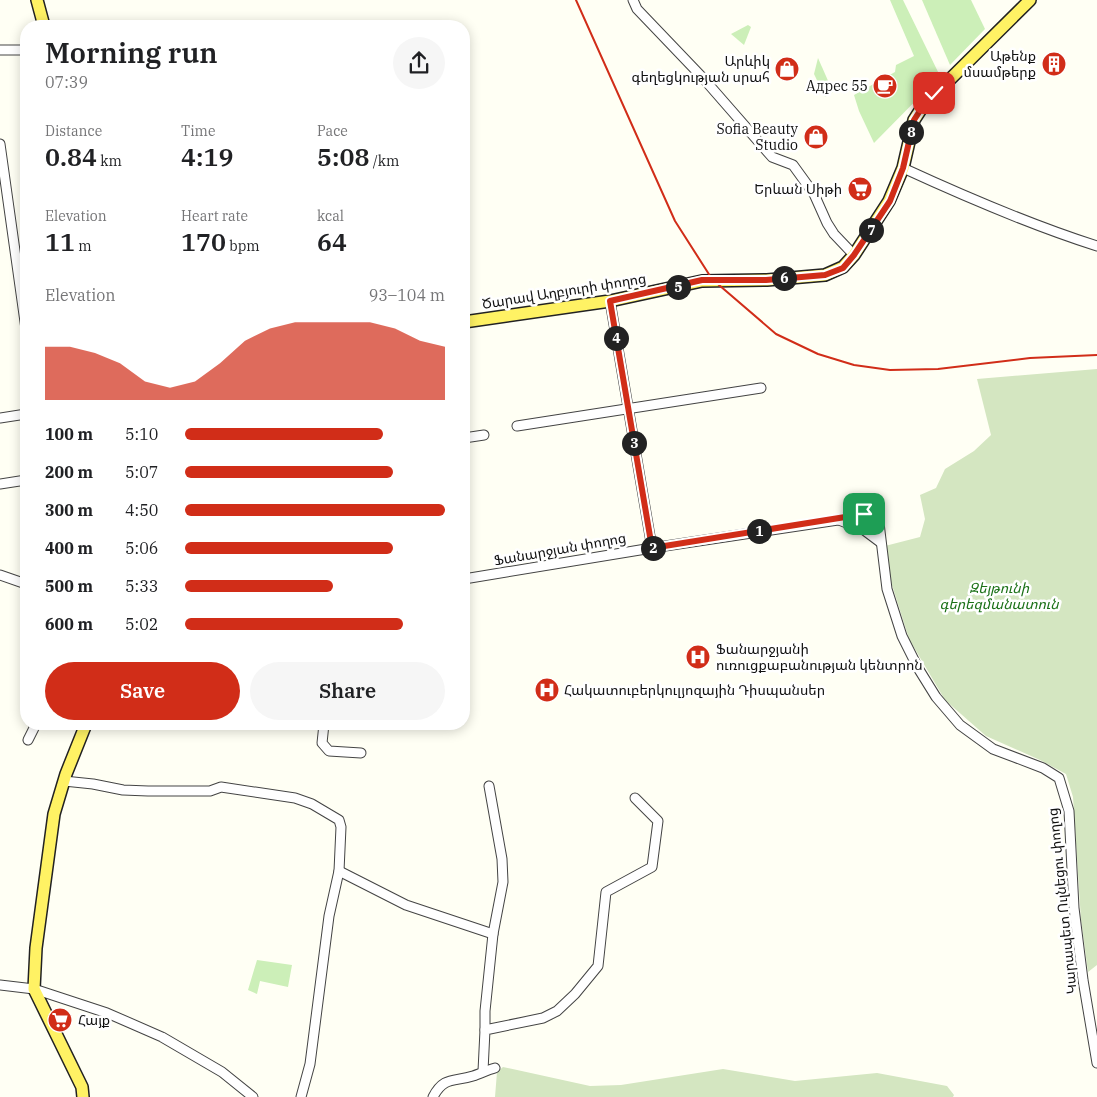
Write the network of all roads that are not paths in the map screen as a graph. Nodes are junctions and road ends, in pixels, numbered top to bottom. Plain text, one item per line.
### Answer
1 (37, 0) edge
2 (633, 0) edge
3 (1030, 0) edge
4 (42, 20) edge
5 (0, 50) edge
6 (20, 50) edge
7 (0, 144) edge
8 (903, 168) junction
9 (9, 207) junction
10 (0, 214) edge
11 (1097, 246) edge
12 (854, 255) junction
13 (20, 286) edge
14 (610, 301) junction
15 (470, 321) edge
16 (761, 388) dead end
17 (628, 408) junction
18 (20, 415) edge
19 (0, 418) edge
20 (517, 426) dead end
21 (484, 435) dead end
22 (470, 437) edge
23 (20, 481) edge
24 (0, 484) edge
25 (838, 520) junction
26 (880, 542) junction
27 (652, 548) junction
28 (0, 575) edge
29 (470, 578) edge
30 (20, 582) edge
31 (33, 730) edge
32 (84, 730) edge
33 (323, 730) edge
34 (28, 740) dead end
35 (993, 749) joint
36 (361, 753) dead end
37 (64, 781) junction
38 (490, 786) dead end
39 (635, 798) dead end
40 (339, 871) junction
41 (493, 934) junction
42 (0, 985) edge
43 (35, 991) junction
44 (485, 1030) junction
45 (1097, 1062) edge
46 (495, 1068) dead end
47 (483, 1071) junction
48 (83, 1097) edge
49 (248, 1097) edge
50 (253, 1097) edge
51 (301, 1097) edge
52 (433, 1097) edge

1 - 4 main road
2 - 12 street
3 - 8 main road, Ծարավ Աղբյուրի փողոց
5 - 6 street
7 - 9 street
8 - 11 street
8 - 12 main road, Ծարավ Աղբյուրի փողոց
9 - 10 street
9 - 13 street
12 - 14 main road, Ծարավ Աղբյուրի փողոց
14 - 15 main road, Ծարավ Աղբյուրի փողոց
14 - 17 street
16 - 17 street
17 - 20 street
17 - 27 street
18 - 19 street
21 - 22 street
23 - 24 street
25 - 26 street, Ֆանարջյան փողոց
25 - 26 street, Ֆանարջյան փողոց
25 - 27 street, Ֆանարջյան փողոց
26 - 35 street, Ֆանարջյան փողոց
27 - 29 street, Ֆանարջյան փողոց
28 - 30 street
31 - 34 street
32 - 37 main road
33 - 36 street
35 - 45 street, Կարապետ Ուլնեցու փողոց
37 - 40 street
37 - 43 main road
38 - 41 street
39 - 44 street
40 - 41 street
40 - 51 street
41 - 44 street
42 - 43 street
43 - 48 main road
43 - 49 street
43 - 50 street
44 - 47 street
46 - 47 street
47 - 52 street

